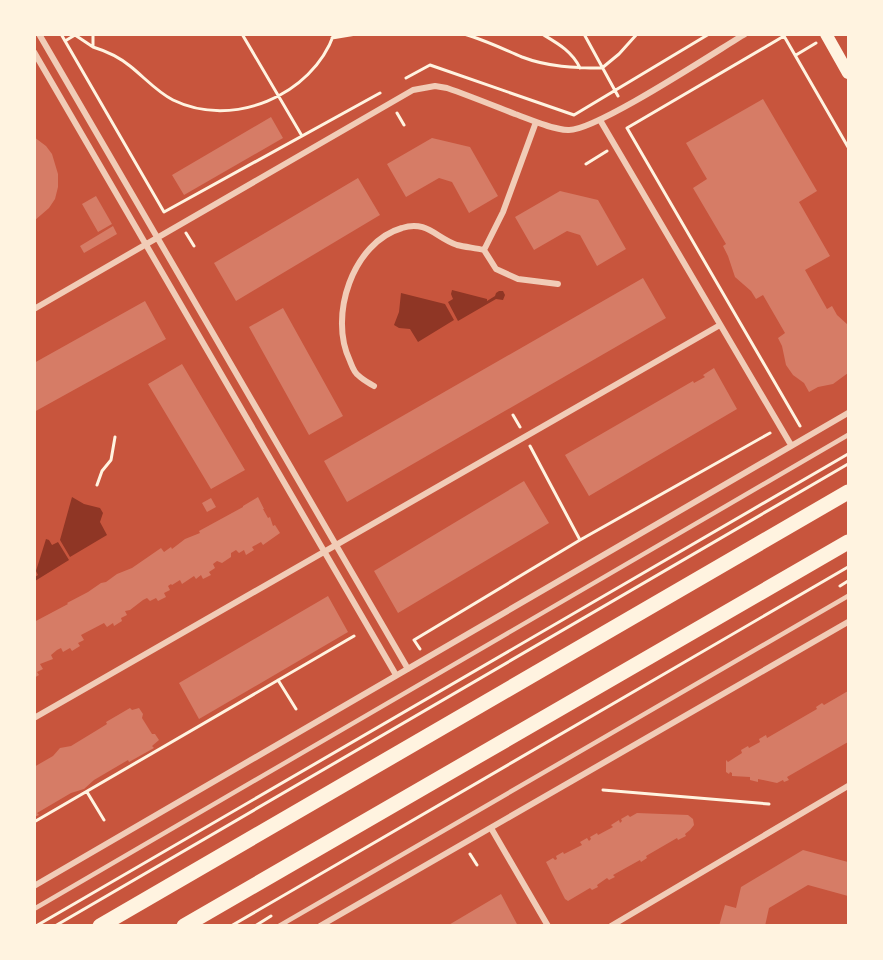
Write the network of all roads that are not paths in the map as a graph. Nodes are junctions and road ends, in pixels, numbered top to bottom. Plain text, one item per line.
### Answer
1 (39, 34) edge
2 (745, 34) edge
3 (826, 34) edge
4 (34, 52) edge
5 (849, 73) edge
6 (600, 120) junction
7 (536, 122) junction
8 (158, 239) junction
9 (146, 246) junction
10 (484, 250) junction
11 (558, 284) dead end
12 (34, 309) edge
13 (720, 325) junction
14 (374, 386) dead end
15 (849, 413) edge
16 (849, 435) edge
17 (790, 445) junction
18 (849, 492) edge
19 (849, 542) edge
20 (335, 544) junction
21 (323, 551) junction
22 (849, 596) edge
23 (849, 622) edge
24 (408, 669) junction
25 (396, 675) junction
26 (34, 718) edge
27 (849, 786) edge
28 (491, 828) junction
29 (34, 886) edge
30 (34, 909) edge
31 (100, 926) edge
32 (184, 926) edge
33 (279, 926) edge
34 (320, 926) edge
35 (548, 926) edge
36 (611, 926) edge

1 - 8 street
2 - 6 street
3 - 5 main road
4 - 9 street
6 - 7 street
6 - 13 street
7 - 8 street
7 - 10 street
8 - 9 street
8 - 20 street
9 - 12 street
9 - 21 street
10 - 11 street
10 - 14 street
13 - 17 street
13 - 20 street
15 - 17 street
16 - 30 lane
17 - 24 street
18 - 31 main road
19 - 32 main road
20 - 21 street
20 - 24 street
21 - 25 street
21 - 26 street
22 - 33 lane
23 - 28 street
24 - 25 street
25 - 29 street
27 - 36 street
28 - 34 street
28 - 35 street

